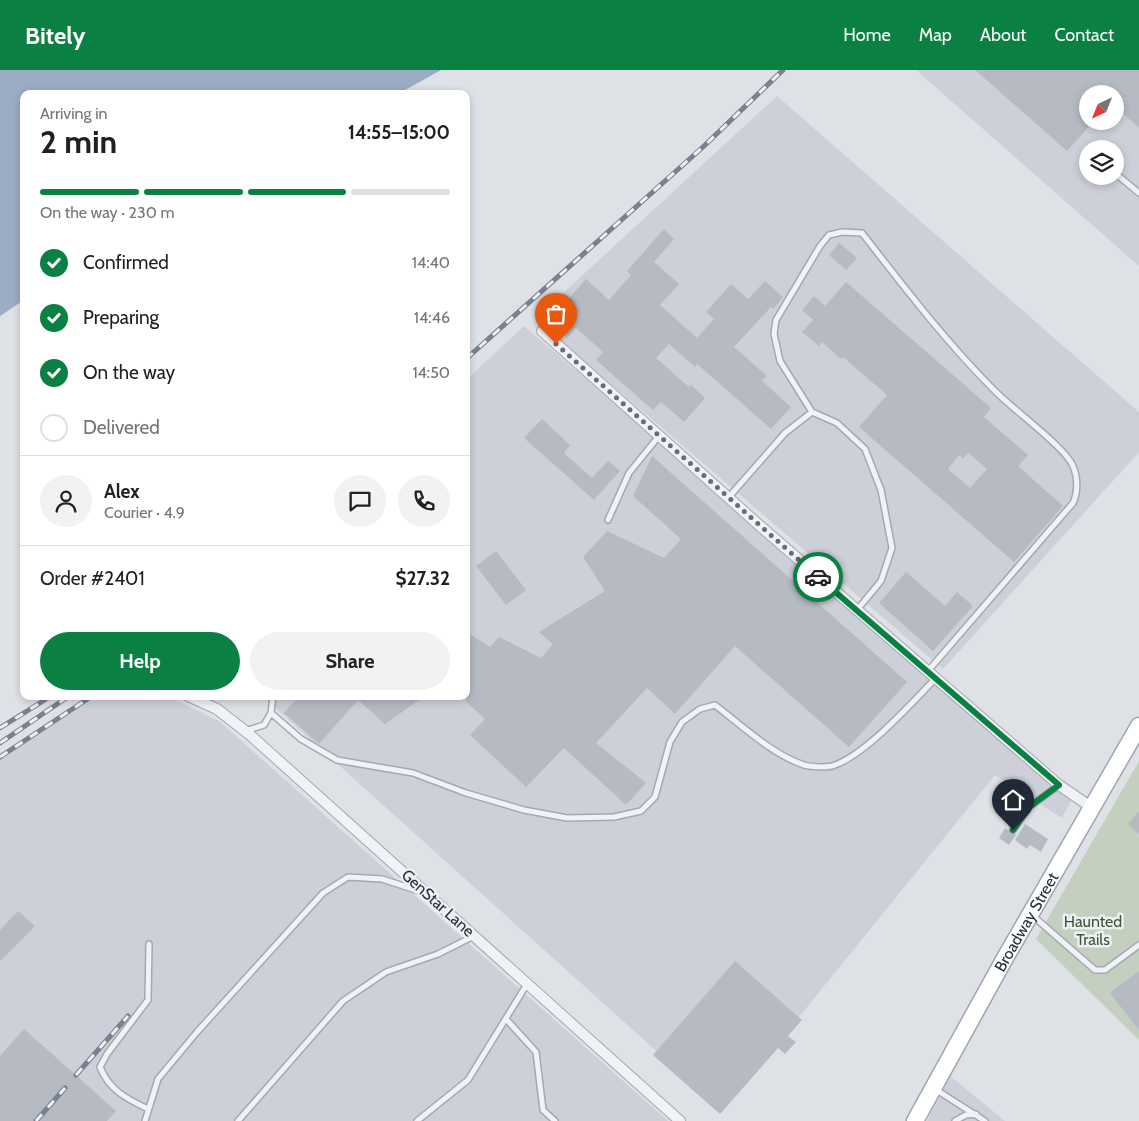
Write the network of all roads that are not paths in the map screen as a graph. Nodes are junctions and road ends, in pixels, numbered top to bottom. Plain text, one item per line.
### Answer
1 (1124, 180) edge
2 (1139, 193) edge
3 (542, 331) dead end
4 (812, 412) junction
5 (659, 436) junction
6 (728, 498) junction
7 (608, 520) dead end
8 (857, 610) junction
9 (932, 675) junction
10 (197, 700) edge
11 (273, 700) edge
12 (271, 713) junction
13 (1139, 726) edge
14 (245, 731) junction
15 (1059, 785) junction
16 (1091, 807) junction
17 (1013, 830) dead end
18 (427, 894) junction
19 (1031, 914) junction
20 (474, 936) junction
21 (149, 944) dead end
22 (1139, 945) edge
23 (528, 984) junction
24 (506, 1019) junction
25 (933, 1087) junction
26 (148, 1109) junction
27 (977, 1114) junction
28 (145, 1121) edge
29 (238, 1121) edge
30 (418, 1121) edge
31 (555, 1121) edge
32 (680, 1121) edge
33 (915, 1121) edge
34 (955, 1121) edge
35 (985, 1121) edge

1 - 2 lane
3 - 5 street
4 - 6 lane
4 - 8 lane
4 - 9 lane
5 - 6 street
5 - 7 lane
6 - 8 street
8 - 9 street
9 - 12 lane
9 - 15 street
10 - 14 street, GenStar Lane
11 - 12 lane
12 - 14 lane
13 - 16 main road, Broadway Street
14 - 18 street, GenStar Lane
15 - 16 street
15 - 17 lane
16 - 19 main road, Broadway Street
18 - 20 street, GenStar Lane
18 - 26 lane
19 - 22 lane
19 - 25 main road, Broadway Street
20 - 23 street, GenStar Lane
20 - 29 lane
21 - 26 lane
23 - 24 lane
23 - 32 street, GenStar Lane
24 - 30 lane
24 - 31 lane
25 - 27 lane
25 - 33 main road, Broadway Street
26 - 28 lane
27 - 34 lane
27 - 35 lane

